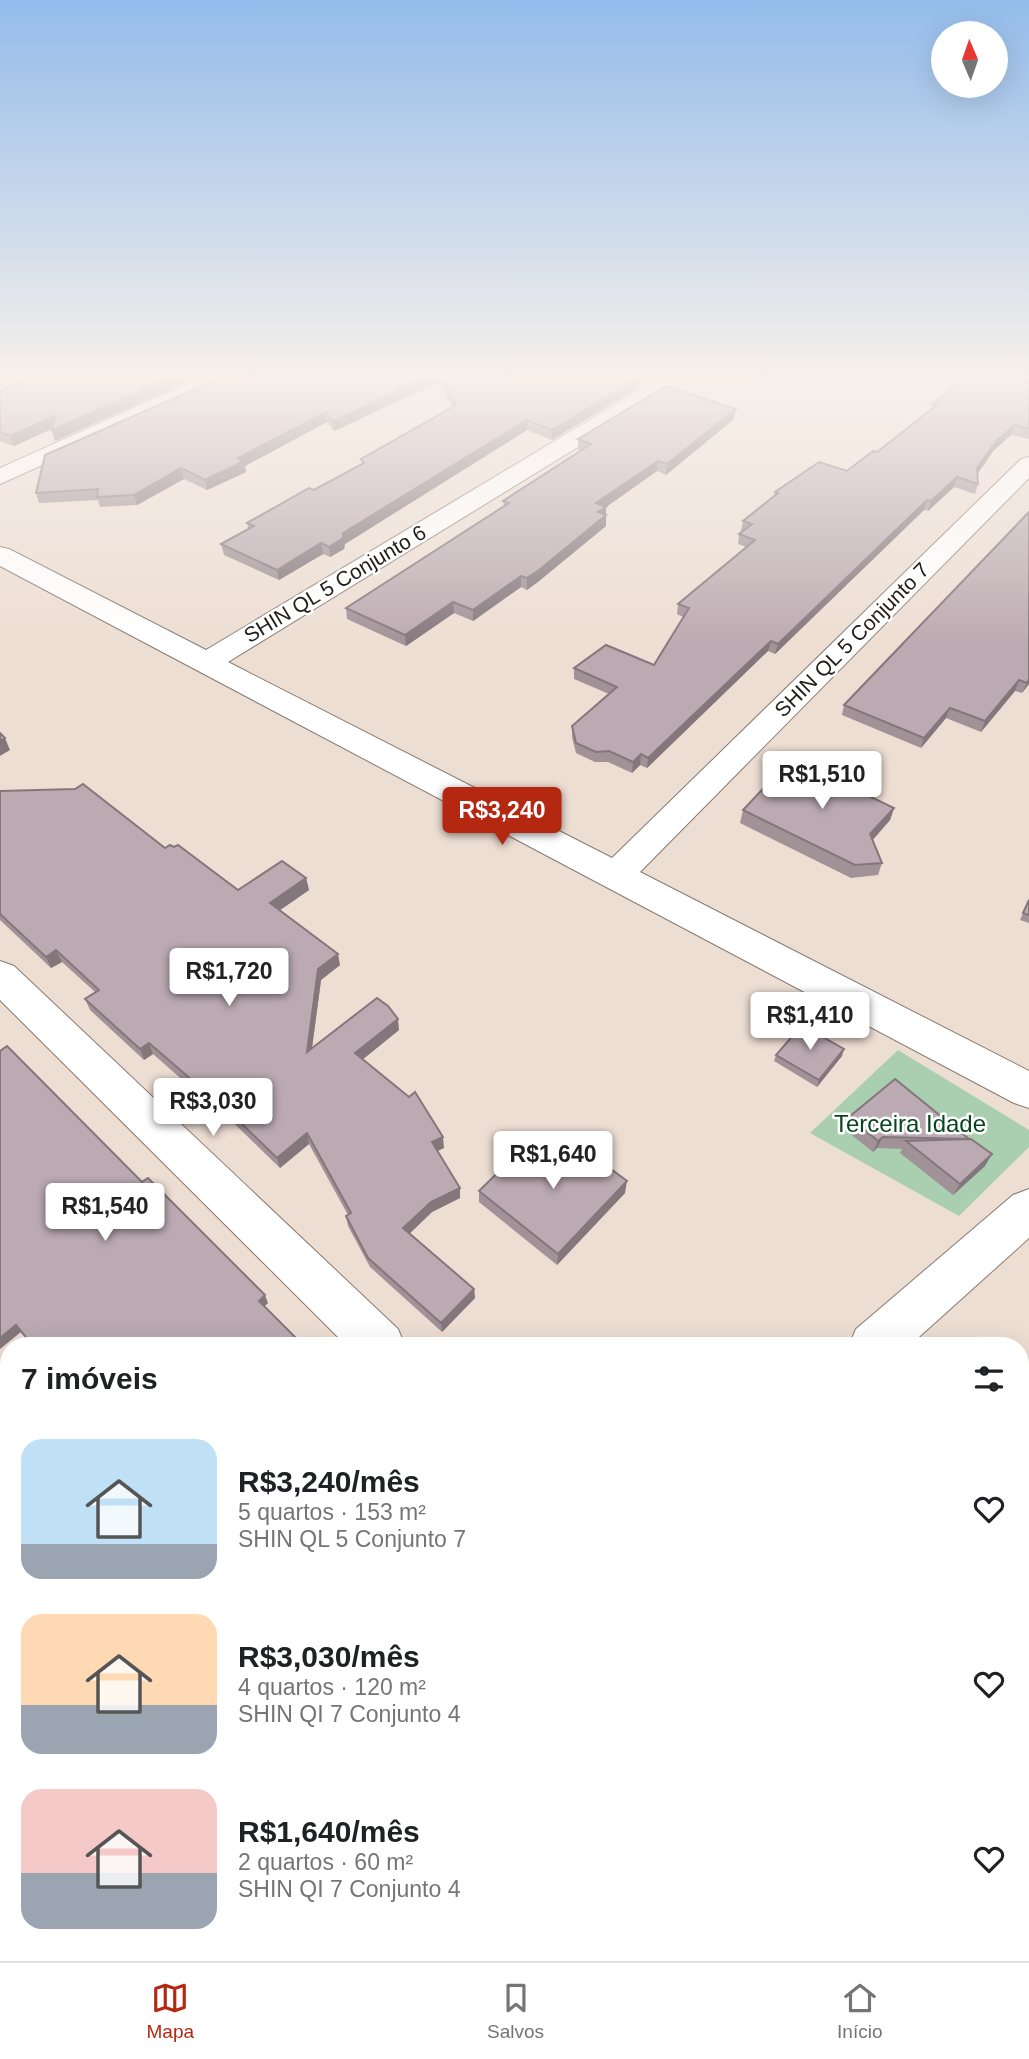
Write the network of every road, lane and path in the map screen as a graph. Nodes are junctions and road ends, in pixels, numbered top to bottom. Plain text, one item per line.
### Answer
1 (23, 467) edge
2 (527, 467) edge
3 (1026, 467) edge
4 (0, 477) edge
5 (0, 555) edge
6 (207, 662) junction
7 (615, 876) junction
8 (0, 976) edge
9 (1029, 1091) edge
10 (1021, 1230) edge
11 (372, 1337) edge
12 (884, 1337) edge

1 - 4 street
2 - 6 street, SHIN QL 5 Conjunto 6
3 - 7 street, SHIN QL 5 Conjunto 7
5 - 6 street
6 - 7 street
7 - 9 street
8 - 11 street
10 - 12 street

